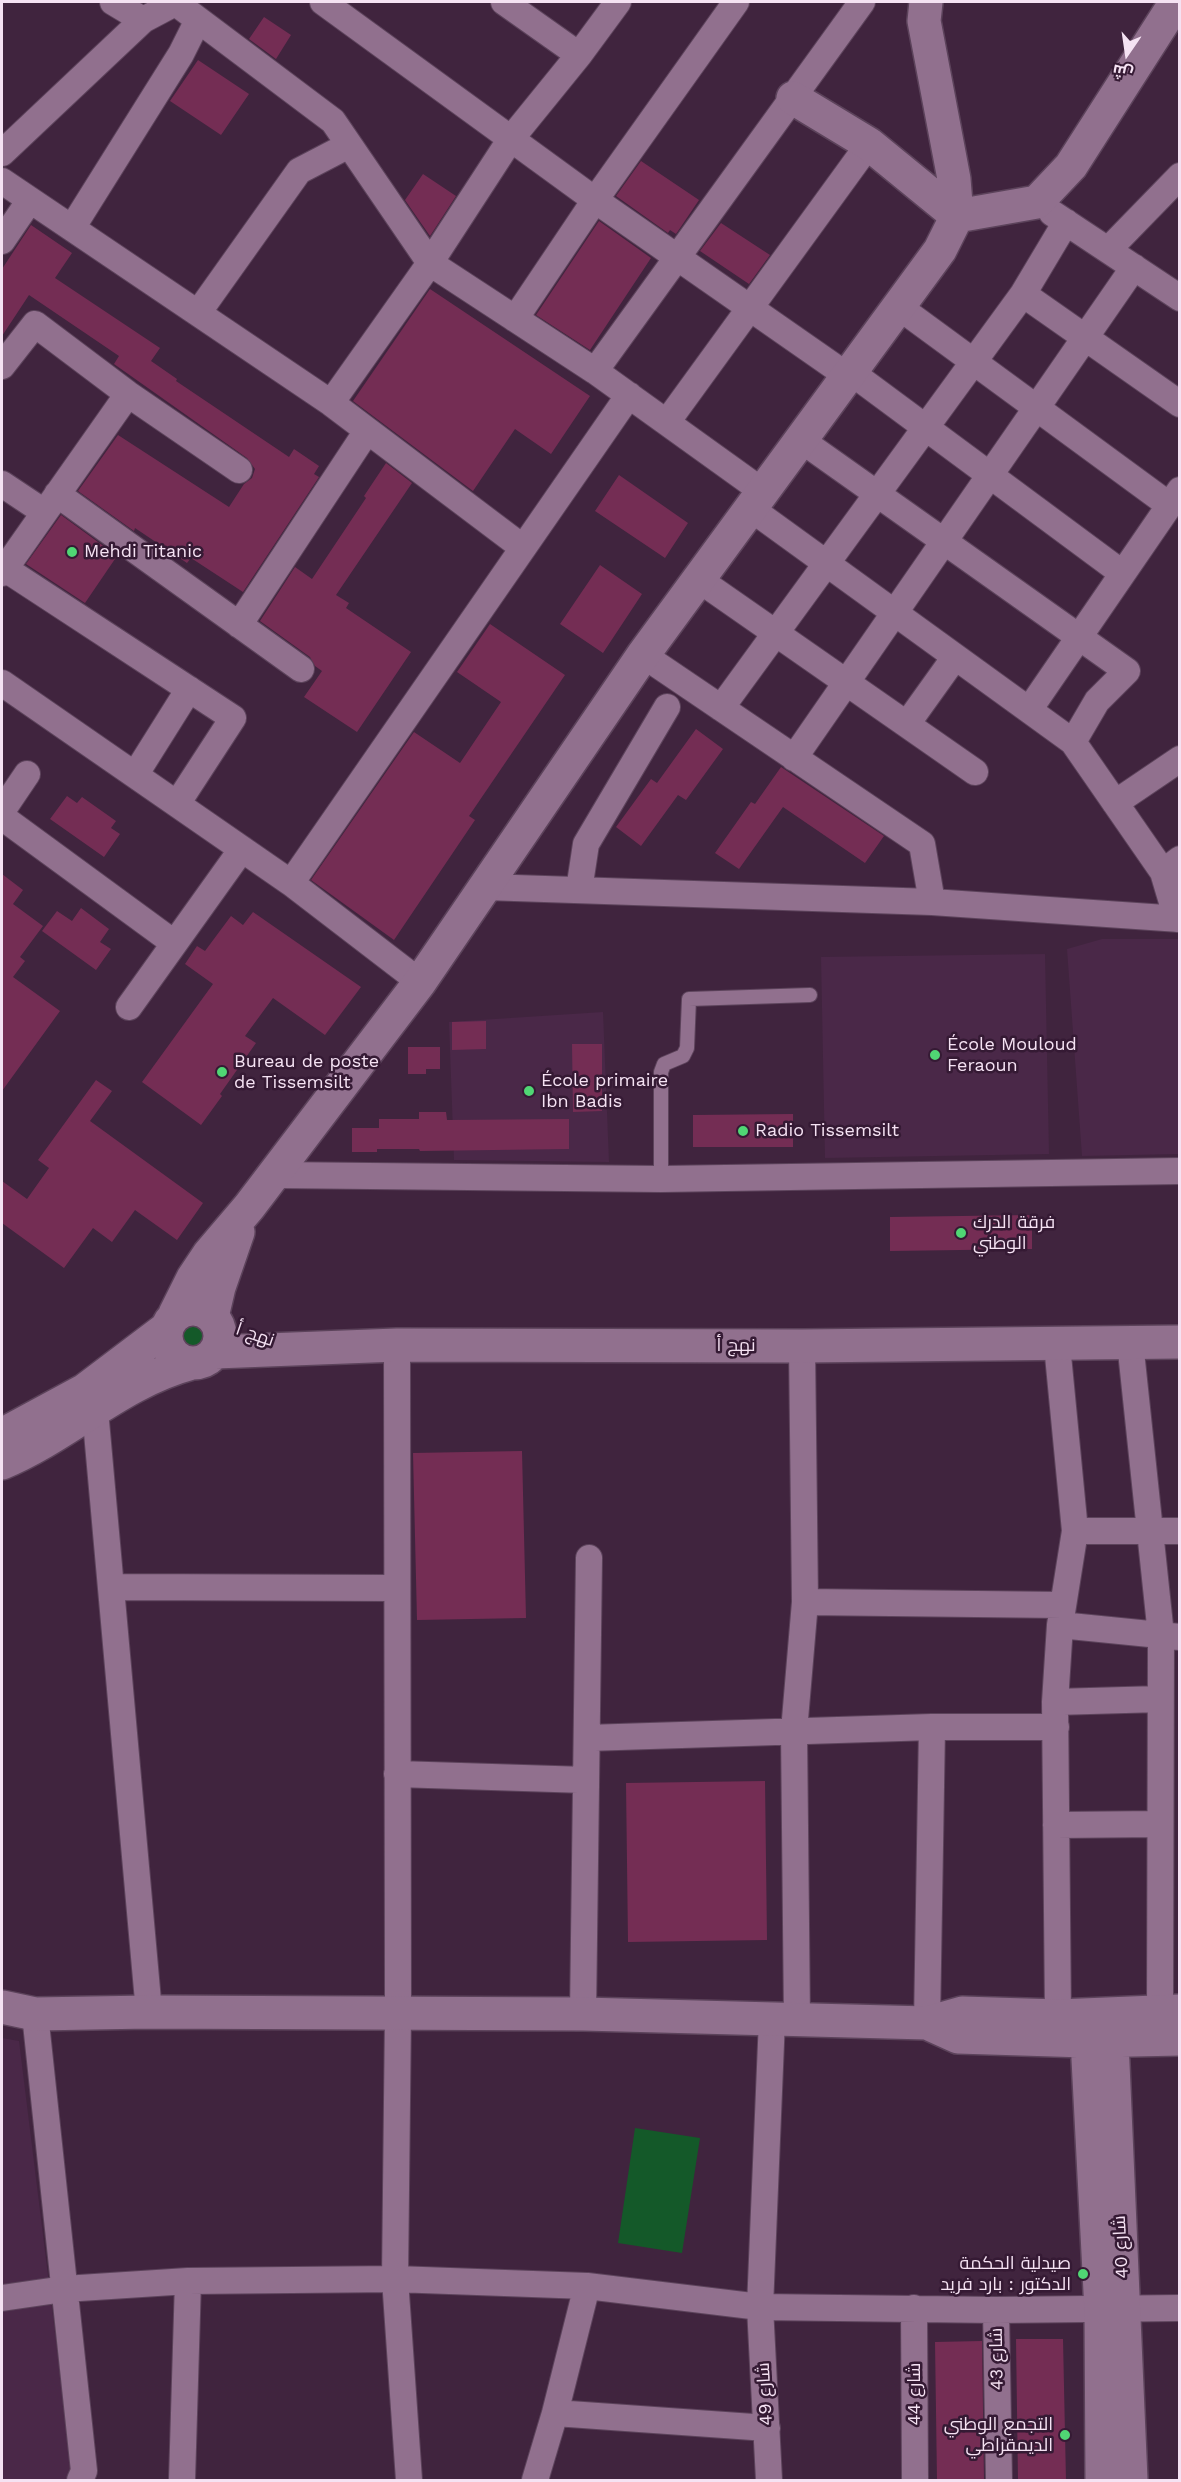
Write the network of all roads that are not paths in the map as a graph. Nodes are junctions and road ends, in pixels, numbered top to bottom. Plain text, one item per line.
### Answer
1 (113, 2) edge
2 (176, 2) edge
3 (323, 2) edge
4 (504, 2) edge
5 (618, 2) edge
6 (736, 2) edge
7 (862, 2) edge
8 (926, 2) edge
9 (1176, 2) edge
10 (143, 20) junction
11 (198, 20) junction
12 (579, 55) junction
13 (793, 98) junction
14 (510, 140) junction
15 (869, 144) junction
16 (349, 145) junction
17 (2, 153) edge
18 (1179, 176) edge
19 (2, 181) edge
20 (30, 200) junction
21 (595, 200) junction
22 (1037, 202) junction
23 (957, 216) junction
24 (1066, 222) junction
25 (72, 228) junction
26 (2, 241) edge
27 (1108, 250) junction
28 (678, 258) junction
29 (430, 263) junction
30 (1134, 267) junction
31 (1023, 294) junction
32 (1179, 298) edge
33 (899, 307) junction
34 (751, 310) junction
35 (198, 313) junction
36 (515, 319) junction
37 (1085, 338) junction
38 (974, 362) junction
39 (2, 366) edge
40 (595, 371) junction
41 (850, 375) junction
42 (128, 394) junction
43 (629, 394) junction
44 (331, 403) junction
45 (1179, 404) edge
46 (1036, 408) junction
47 (667, 422) junction
48 (926, 427) junction
49 (368, 431) junction
50 (801, 440) junction
51 (239, 470) dead end
52 (990, 475) junction
53 (2, 484) edge
54 (877, 495) junction
55 (1174, 497) edge
56 (756, 499) junction
57 (50, 503) junction
58 (944, 542) junction
59 (522, 546) junction
60 (826, 564) junction
61 (3, 570) edge
62 (1122, 573) junction
63 (698, 579) junction
64 (894, 613) junction
65 (239, 625) junction
66 (776, 633) junction
67 (1078, 638) junction
68 (643, 655) junction
69 (955, 657) junction
70 (301, 669) dead end
71 (2, 682) edge
72 (846, 682) junction
73 (189, 689) junction
74 (667, 707) dead end
75 (721, 708) junction
76 (1029, 710) junction
77 (907, 724) junction
78 (1073, 742) junction
79 (794, 758) junction
80 (1179, 759) edge
81 (975, 772) dead end
82 (27, 774) dead end
83 (135, 775) junction
84 (1115, 803) junction
85 (177, 804) junction
86 (2, 811) edge
87 (2, 817) edge
88 (242, 849) junction
89 (1171, 866) edge
90 (291, 883) junction
91 (485, 887) junction
92 (579, 890) junction
93 (932, 902) junction
94 (1178, 919) edge
95 (174, 943) junction
96 (420, 982) junction
97 (810, 995) dead end
98 (129, 1007) dead end
99 (1179, 1171) edge
100 (273, 1175) junction
101 (661, 1179) junction
102 (249, 1207) junction
103 (171, 1321) junction
104 (211, 1328) junction
105 (1130, 1342) junction
106 (1179, 1342) edge
107 (397, 1345) junction
108 (1057, 1345) junction
109 (802, 1346) junction
110 (293, 1349) junction
111 (95, 1410) junction
112 (2, 1435) edge
113 (2, 1463) edge
114 (1075, 1531) junction
115 (1150, 1531) junction
116 (1179, 1531) edge
117 (589, 1558) dead end
118 (111, 1587) junction
119 (397, 1588) junction
120 (805, 1602) junction
121 (1061, 1615) junction
122 (1170, 1636) edge
123 (1160, 1699) junction
124 (1055, 1714) junction
125 (932, 1727) junction
126 (794, 1731) junction
127 (587, 1738) junction
128 (397, 1773) junction
129 (586, 1780) junction
130 (1159, 1824) junction
131 (1056, 1825) junction
132 (1169, 1882) edge
133 (2, 2007) edge
134 (1169, 2011) edge
135 (149, 2012) junction
136 (398, 2013) junction
137 (35, 2014) junction
138 (583, 2014) junction
139 (784, 2019) junction
140 (927, 2023) junction
141 (1090, 2025) junction
142 (1179, 2039) edge
143 (395, 2278) junction
144 (188, 2281) junction
145 (586, 2286) junction
146 (64, 2289) junction
147 (2, 2298) edge
148 (760, 2307) junction
149 (914, 2308) junction
150 (1179, 2308) edge
151 (996, 2310) junction
152 (1112, 2310) junction
153 (555, 2413) junction
154 (767, 2428) junction
155 (80, 2481) edge
156 (182, 2481) edge
157 (409, 2481) edge
158 (534, 2481) edge
159 (769, 2481) edge
160 (915, 2481) edge
161 (999, 2481) edge
162 (1102, 2481) edge
163 (1131, 2481) edge

1 - 10 street
2 - 10 street
2 - 11 street
3 - 14 street
4 - 12 street
5 - 12 street
6 - 21 street
7 - 13 street
8 - 23 main road
9 - 22 main road
10 - 17 street
11 - 16 street
11 - 25 street
12 - 14 street
13 - 15 main road
13 - 28 street
14 - 21 street
14 - 29 street
15 - 23 main road
15 - 34 street
16 - 29 street
16 - 35 street
18 - 27 street
19 - 20 street
20 - 25 street
20 - 26 street
21 - 28 street
21 - 36 street
22 - 23 main road
22 - 24 street
23 - 33 main road
24 - 27 street
24 - 31 street
25 - 35 street
27 - 30 street
28 - 34 street
28 - 40 street
29 - 36 street
29 - 44 street
30 - 32 street
30 - 37 street
31 - 37 street
31 - 38 street
33 - 38 street
33 - 41 main road
34 - 41 street
34 - 47 street
35 - 44 street
36 - 40 street
37 - 45 street
37 - 46 street
38 - 46 street
38 - 48 street
39 - 42 street
40 - 43 street
41 - 48 street
41 - 50 main road
42 - 51 street
42 - 57 street
43 - 47 street
43 - 59 street
44 - 49 street
46 - 52 street
46 - 55 street
47 - 56 street
48 - 52 street
48 - 54 street
49 - 59 street
49 - 65 street
50 - 54 street
50 - 56 main road
52 - 58 street
52 - 62 street
53 - 57 street
54 - 58 street
54 - 60 street
55 - 62 street
56 - 60 street
56 - 63 main road
57 - 61 street
57 - 65 street
58 - 64 street
58 - 67 street
59 - 90 street
60 - 64 street
60 - 66 street
61 - 73 street
62 - 67 street
63 - 66 street
63 - 68 main road
64 - 69 street
64 - 72 street
65 - 70 street
66 - 72 street
66 - 75 street
67 - 76 street
67 - 78 street
68 - 75 street
68 - 91 main road
69 - 76 street
69 - 77 street
71 - 83 street
72 - 77 street
72 - 79 street
73 - 83 street
73 - 85 street
74 - 92 street
75 - 79 street
76 - 78 street
77 - 81 street
78 - 84 street
79 - 93 street
80 - 84 street
82 - 86 street
83 - 85 street
84 - 89 street
85 - 88 street
87 - 95 street
88 - 90 street
88 - 95 street
89 - 94 street
90 - 96 street
91 - 92 street
91 - 96 main road
92 - 93 street
93 - 94 street
95 - 98 street
96 - 100 main road
97 - 101 lane
99 - 101 street
100 - 101 street
100 - 102 main road
102 - 103 main road
102 - 104 main road
103 - 104 main road
103 - 104 main road
103 - 112 main road
104 - 110 main road, نهج أ
104 - 110 main road, نهج أ
104 - 111 main road
105 - 106 main road, نهج أ
105 - 108 main road, نهج أ
105 - 115 street
107 - 109 main road, نهج أ
107 - 110 main road, نهج أ
107 - 119 street
108 - 109 main road, نهج أ
108 - 114 street
109 - 120 street, شارع 49
111 - 113 main road
111 - 118 street
114 - 115 street
114 - 121 street
115 - 116 street
115 - 122 street
117 - 127 street
118 - 119 street
118 - 135 street
119 - 128 street
120 - 121 street
120 - 126 street, شارع 49
121 - 122 street
121 - 124 street
122 - 123 street
123 - 124 street
123 - 130 street
124 - 125 street
124 - 131 street
125 - 126 street
125 - 140 street
126 - 127 street
126 - 139 street, شارع 49
127 - 129 street
128 - 129 street
128 - 136 street
129 - 138 street
130 - 131 street
130 - 132 street
131 - 141 street
132 - 134 street
133 - 137 main road
134 - 141 main road
135 - 136 main road
135 - 137 main road
136 - 138 main road
136 - 143 street
137 - 146 street
138 - 139 main road
139 - 140 main road
139 - 148 street, شارع 49
140 - 141 main road
141 - 142 main road
141 - 152 main road, شارع 40
143 - 144 street
143 - 145 street
143 - 157 street
144 - 146 street
144 - 156 street
145 - 148 street
145 - 153 street
146 - 147 street
146 - 155 street
148 - 149 street
148 - 154 street, شارع 49
149 - 151 street
149 - 160 street, شارع 44
150 - 152 street
151 - 152 street
151 - 161 street, شارع 43
152 - 162 main road, شارع 40
152 - 163 main road, شارع 40
153 - 154 street
153 - 158 street
154 - 159 street, شارع 49

